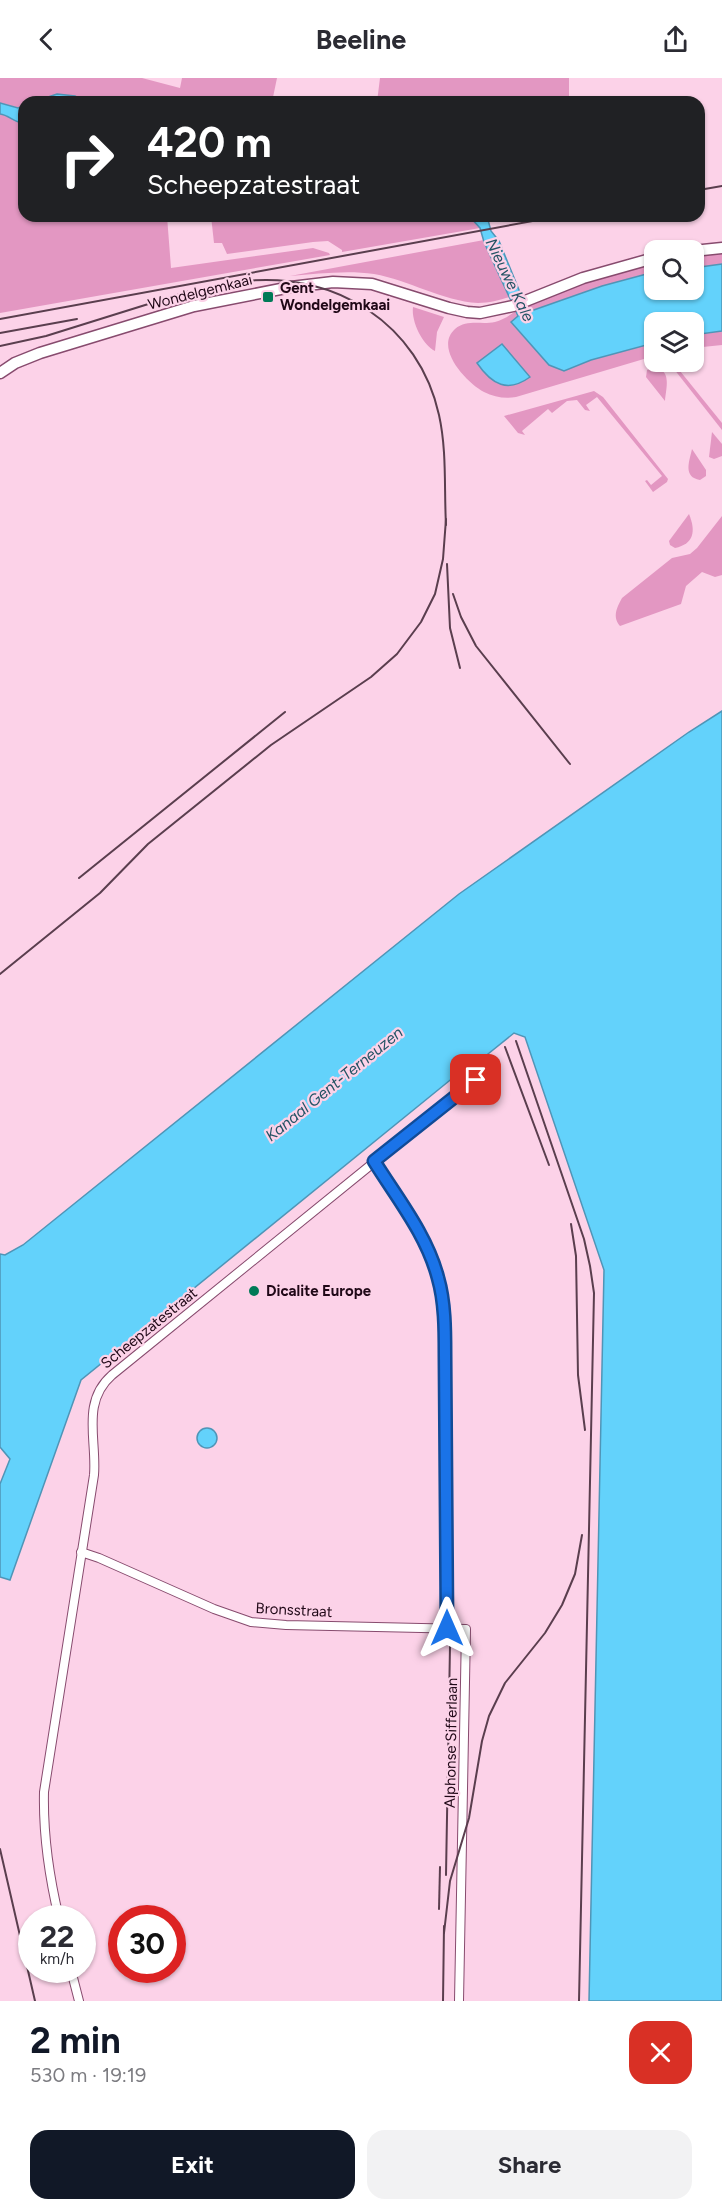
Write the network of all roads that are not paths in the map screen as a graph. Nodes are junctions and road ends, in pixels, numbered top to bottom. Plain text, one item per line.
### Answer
1 (722, 248) edge
2 (704, 250) edge
3 (644, 261) edge
4 (0, 373) edge
5 (494, 1065) dead end
6 (374, 1161) junction
7 (81, 1552) junction
8 (447, 1628) junction
9 (56, 1905) edge
10 (74, 1983) edge
11 (79, 2001) edge
12 (459, 2001) edge

1 - 2 main road
3 - 4 main road, Wondelgemkaai
5 - 6 street, Scheepzatestraat
6 - 7 street, Scheepzatestraat
6 - 8 street
7 - 8 street, Bronsstraat
7 - 9 street, Scheepzatestraat
8 - 12 street, Alphonse Sifferlaan
10 - 11 street

